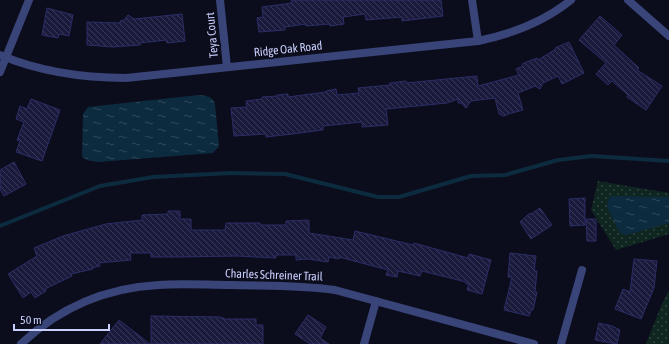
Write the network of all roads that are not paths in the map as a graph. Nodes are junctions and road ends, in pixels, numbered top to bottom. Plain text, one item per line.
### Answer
1 (28, 0) edge
2 (220, 0) edge
3 (472, 0) edge
4 (571, 0) edge
5 (628, 0) edge
6 (669, 36) edge
7 (478, 41) junction
8 (3, 56) edge
9 (227, 67) junction
10 (0, 72) edge
11 (582, 270) dead end
12 (376, 301) junction
13 (21, 344) edge
14 (364, 344) edge
15 (534, 344) edge
16 (561, 344) edge

1 - 8 street
2 - 9 street, Teya Court
3 - 7 street
4 - 7 street, Ridge Oak Road
5 - 6 street
7 - 9 street, Ridge Oak Road
8 - 9 street, Ridge Oak Road
8 - 10 street
11 - 16 street
12 - 13 street, Charles Schreiner Trail
12 - 14 street
12 - 15 street, Charles Schreiner Trail

